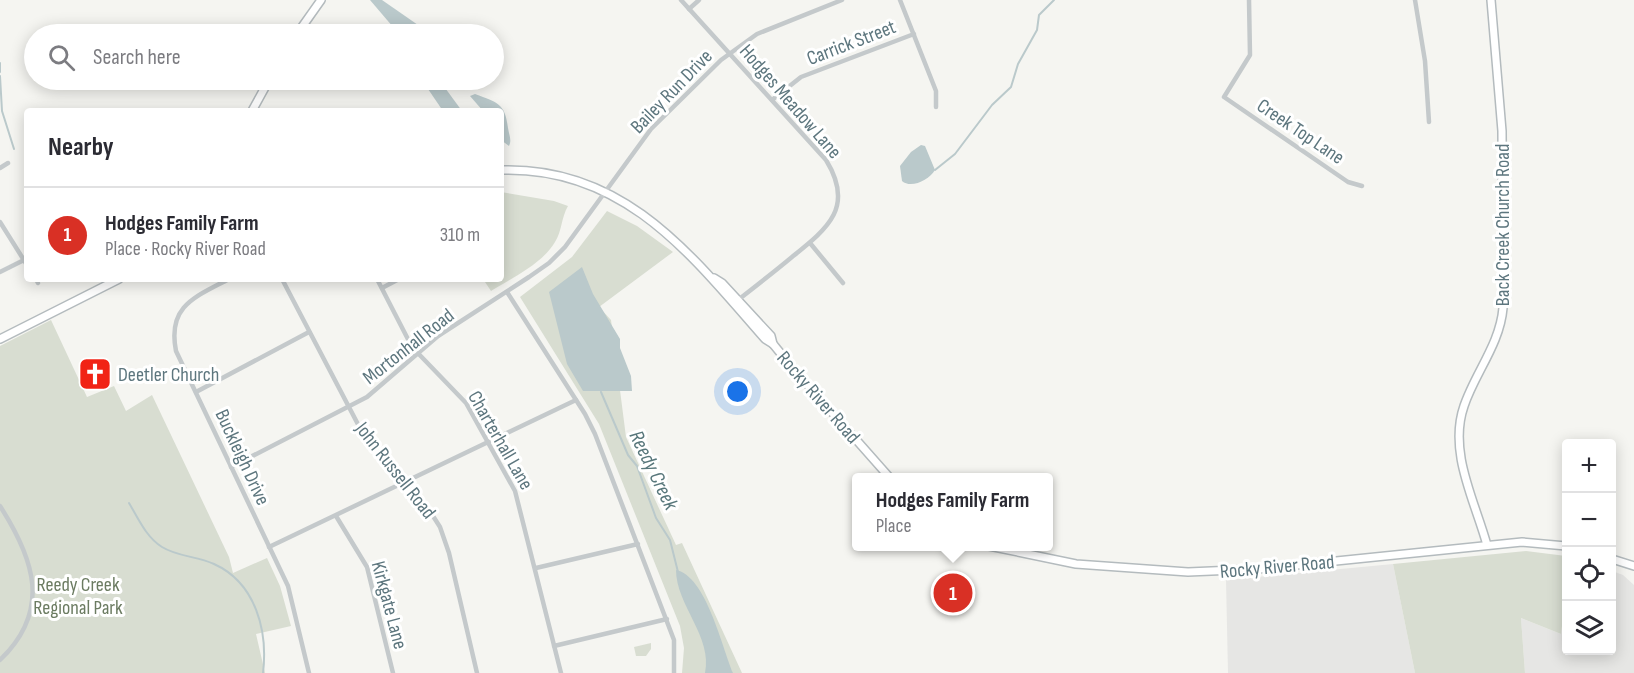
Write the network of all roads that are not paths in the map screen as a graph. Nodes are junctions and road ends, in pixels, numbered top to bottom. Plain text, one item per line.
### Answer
1 (321, 0) edge
2 (681, 0) edge
3 (699, 0) edge
4 (842, 0) edge
5 (900, 0) edge
6 (1249, 0) edge
7 (1415, 0) edge
8 (1491, 0) edge
9 (689, 9) junction
10 (304, 24) edge
11 (914, 34) junction
12 (730, 54) junction
13 (264, 90) edge
14 (772, 100) junction
15 (936, 107) dead end
16 (254, 108) edge
17 (1429, 122) dead end
18 (8, 163) dead end
19 (0, 168) edge
20 (504, 170) edge
21 (1362, 186) dead end
22 (604, 192) junction
23 (0, 222) edge
24 (810, 243) junction
25 (24, 260) edge
26 (24, 262) edge
27 (0, 272) edge
28 (712, 277) junction
29 (113, 282) edge
30 (224, 282) edge
31 (284, 282) edge
32 (379, 282) edge
33 (393, 282) edge
34 (843, 283) dead end
35 (382, 288) junction
36 (507, 292) junction
37 (738, 300) junction
38 (309, 332) junction
39 (0, 339) edge
40 (773, 344) junction
41 (417, 354) junction
42 (196, 392) junction
43 (576, 400) junction
44 (349, 406) junction
45 (487, 442) junction
46 (231, 467) junction
47 (886, 473) edge
48 (405, 482) junction
49 (0, 506) edge
50 (336, 516) junction
51 (638, 544) junction
52 (1487, 545) junction
53 (1562, 545) edge
54 (269, 547) junction
55 (1013, 551) edge
56 (1616, 561) edge
57 (1634, 566) edge
58 (536, 568) junction
59 (668, 619) junction
60 (554, 646) junction
61 (0, 660) edge
62 (309, 673) edge
63 (393, 673) edge
64 (477, 673) edge
65 (561, 673) edge
66 (674, 673) edge

1 - 10 street
2 - 9 street, Hodges Meadow Lane
3 - 9 street
4 - 12 street, Bailey Run Drive
5 - 11 street
6 - 21 street, Creek Top Lane
7 - 17 street
8 - 52 street, Back Creek Church Road
9 - 12 street, Hodges Meadow Lane
11 - 14 street, Carrick Street
11 - 15 street
12 - 14 street, Hodges Meadow Lane
12 - 22 street, Bailey Run Drive
13 - 16 street
14 - 24 street, Hodges Meadow Lane
18 - 19 street
20 - 22 street, Rocky River Road
22 - 28 street, Rocky River Road
22 - 36 street, Mortonhall Road
23 - 25 street
24 - 34 street
24 - 37 street, Hodges Meadow Lane
26 - 27 street
28 - 37 street, Rocky River Road
28 - 40 street, Rocky River Road
29 - 39 street
30 - 42 street, Buckleigh Drive
31 - 38 street, John Russell Road
32 - 35 street, Charterhall Lane
33 - 35 street
35 - 41 street, Charterhall Lane
36 - 41 street, Mortonhall Road
36 - 43 street
37 - 40 street, Rocky River Road
38 - 42 street
38 - 44 street, John Russell Road
40 - 47 street, Rocky River Road
41 - 44 street, Mortonhall Road
41 - 45 street, Charterhall Lane
42 - 46 street, Buckleigh Drive
43 - 45 street
43 - 51 street
44 - 46 street, Mortonhall Road
44 - 48 street, John Russell Road
45 - 48 street
45 - 58 street, Charterhall Lane
46 - 54 street, Buckleigh Drive
48 - 50 street
48 - 64 street, John Russell Road
49 - 61 street
50 - 54 street
50 - 63 street, Kirkgate Lane
51 - 58 street
51 - 59 street
52 - 53 street, Rocky River Road
52 - 55 street, Rocky River Road
54 - 62 street, Buckleigh Drive
56 - 57 street
58 - 60 street, Charterhall Lane
59 - 60 street
59 - 66 street
60 - 65 street, Charterhall Lane

